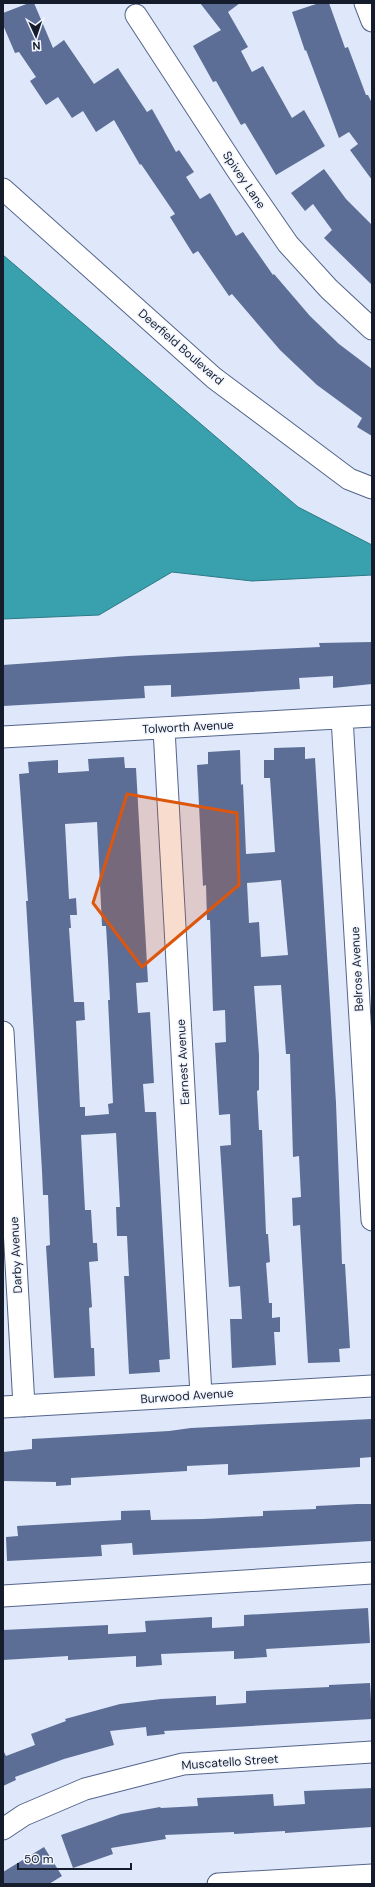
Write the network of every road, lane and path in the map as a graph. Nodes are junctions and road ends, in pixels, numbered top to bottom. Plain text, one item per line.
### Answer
1 (364, 3) edge
2 (136, 15) dead end
3 (372, 21) edge
4 (3, 189) edge
5 (372, 329) edge
6 (372, 488) edge
7 (372, 716) edge
8 (342, 718) junction
9 (164, 729) junction
10 (3, 737) edge
11 (3, 1032) edge
12 (372, 1220) edge
13 (372, 1386) edge
14 (201, 1394) junction
15 (24, 1406) junction
16 (3, 1407) edge
17 (372, 1573) edge
18 (3, 1596) edge
19 (372, 1752) edge
20 (3, 1829) edge
21 (372, 1875) edge
22 (218, 1884) edge

1 - 3 street
2 - 5 street, Spivey Lane
4 - 6 street, Deerfield Boulevard
7 - 8 street, Tolworth Avenue
8 - 9 street, Tolworth Avenue
8 - 12 street, Belrose Avenue
9 - 10 street, Tolworth Avenue
9 - 14 street, Earnest Avenue
11 - 15 street, Darby Avenue
13 - 14 street, Burwood Avenue
14 - 15 street, Burwood Avenue
15 - 16 street, Burwood Avenue
17 - 18 street
19 - 20 street, Muscatello Street
21 - 22 street

